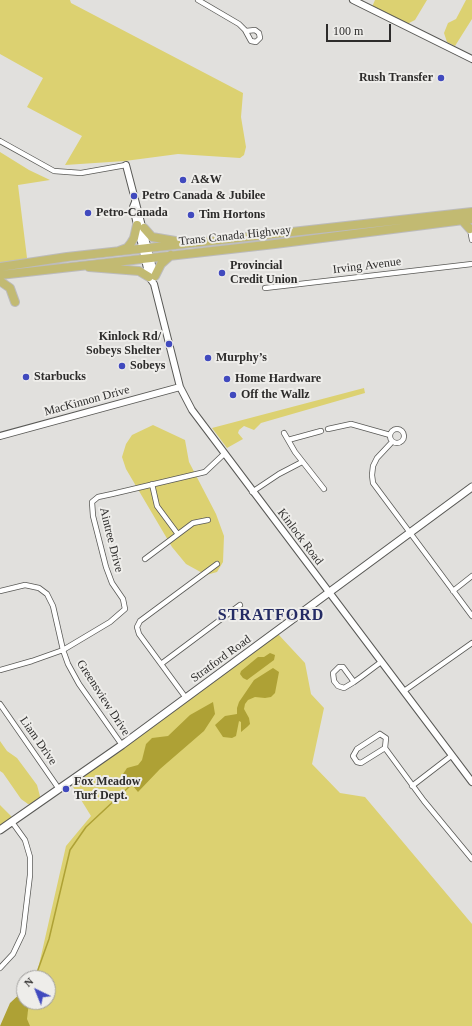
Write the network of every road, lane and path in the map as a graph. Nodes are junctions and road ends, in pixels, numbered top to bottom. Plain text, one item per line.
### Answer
1 (198, 0) edge
2 (353, 0) edge
3 (246, 31) dead end
4 (472, 59) edge
5 (0, 142) edge
6 (126, 166) joint
7 (472, 212) edge
8 (472, 219) edge
9 (462, 220) junction
10 (140, 227) junction
11 (471, 227) edge
12 (472, 240) edge
13 (196, 244) junction
14 (113, 253) junction
15 (146, 253) junction
16 (171, 254) junction
17 (472, 264) edge
18 (64, 266) junction
19 (0, 267) edge
20 (0, 274) edge
21 (153, 279) junction
22 (0, 281) edge
23 (265, 288) dead end
24 (15, 302) dead end
25 (180, 387) junction
26 (328, 429) dead end
27 (321, 431) dead end
28 (284, 433) dead end
29 (390, 435) junction
30 (0, 436) edge
31 (288, 440) junction
32 (392, 442) junction
33 (224, 454) junction
34 (302, 462) junction
35 (152, 484) junction
36 (472, 487) edge
37 (324, 489) dead end
38 (252, 492) junction
39 (208, 520) dead end
40 (177, 533) junction
41 (410, 534) junction
42 (145, 559) dead end
43 (217, 564) dead end
44 (472, 576) edge
45 (0, 590) edge
46 (453, 591) junction
47 (328, 593) junction
48 (0, 594) edge
49 (240, 605) dead end
50 (472, 616) edge
51 (472, 643) edge
52 (63, 650) junction
53 (381, 662) junction
54 (161, 664) junction
55 (0, 670) edge
56 (354, 682) junction
57 (404, 691) junction
58 (186, 698) junction
59 (0, 704) edge
60 (122, 745) junction
61 (385, 748) junction
62 (451, 756) junction
63 (472, 782) edge
64 (412, 786) junction
65 (59, 789) junction
66 (12, 822) junction
67 (0, 830) edge
68 (472, 859) edge
69 (0, 968) edge

1 - 3 street
2 - 4 street
5 - 6 street
6 - 10 street, Kinlock Road
7 - 13 highway, Trans Canada Highway
8 - 9 highway, Trans Canada Highway
9 - 11 highway
9 - 16 highway, Trans Canada Highway
10 - 13 highway
10 - 14 highway
10 - 15 street, Kinlock Road
11 - 12 street
13 - 15 highway, Trans Canada Highway
14 - 15 highway, Trans Canada Highway
14 - 19 highway, Trans Canada Highway
15 - 16 highway, Trans Canada Highway
15 - 18 highway, Trans Canada Highway
15 - 21 street, Kinlock Road
16 - 21 highway
17 - 23 street, Irving Avenue
18 - 20 highway, Trans Canada Highway
18 - 21 highway
21 - 25 street, Kinlock Road
22 - 24 highway
25 - 30 street, MacKinnon Drive
25 - 33 street, Kinlock Road
26 - 29 street
27 - 31 street
28 - 31 street
29 - 32 street
29 - 32 street
31 - 34 street
32 - 41 street
33 - 35 street
33 - 38 street, Kinlock Road
34 - 37 street
34 - 38 street
35 - 40 street
35 - 52 street, Aintree Drive
36 - 41 main road, Stratford Road
38 - 47 street, Kinlock Road
39 - 40 street
40 - 42 street
41 - 46 street
41 - 47 main road, Stratford Road
43 - 54 street
44 - 46 street
45 - 48 street, Greensview Drive
45 - 52 street, Greensview Drive
46 - 50 street
47 - 53 street, Kinlock Road
47 - 58 main road, Stratford Road
49 - 54 street
51 - 57 street
52 - 55 street
52 - 60 street, Greensview Drive
53 - 56 street
53 - 57 street, Kinlock Road
54 - 58 street
56 - 56 street
57 - 62 street, Kinlock Road
58 - 60 main road, Stratford Road
59 - 65 street, Liam Drive
60 - 65 main road, Stratford Road
61 - 61 street
61 - 64 street
62 - 63 street, Kinlock Road
62 - 64 street
64 - 68 street
65 - 66 main road, Stratford Road
66 - 67 main road, Stratford Road
66 - 69 street

